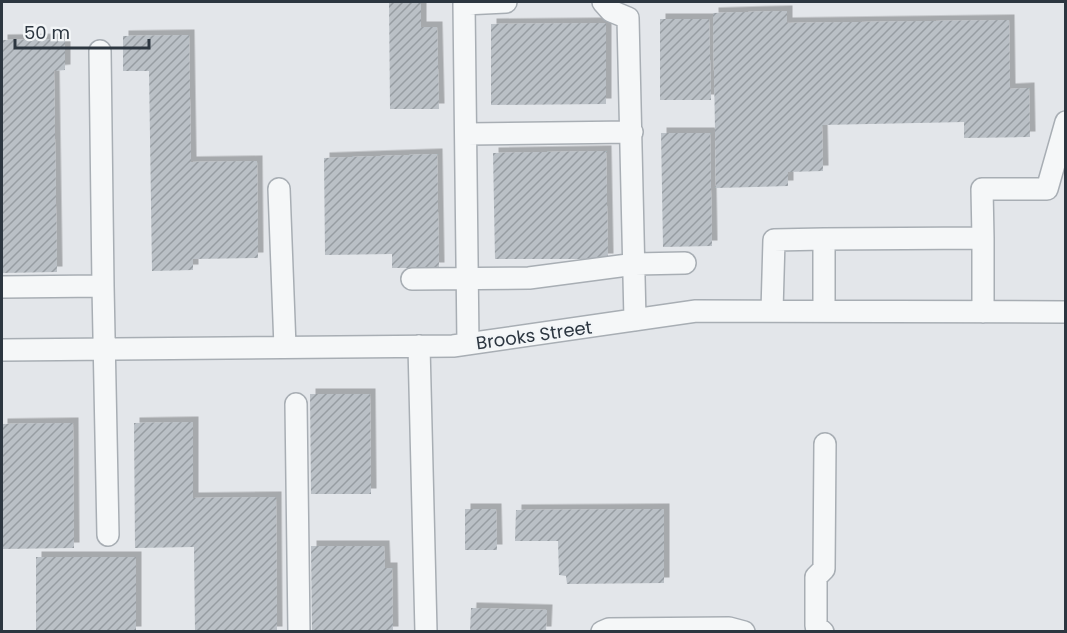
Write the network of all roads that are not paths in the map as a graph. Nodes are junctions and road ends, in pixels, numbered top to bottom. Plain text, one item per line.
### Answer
1 (506, 2) edge
2 (603, 2) edge
3 (100, 51) dead end
4 (1065, 122) edge
5 (632, 132) junction
6 (467, 134) junction
7 (279, 189) dead end
8 (983, 238) junction
9 (824, 239) junction
10 (685, 263) dead end
11 (635, 264) junction
12 (412, 279) dead end
13 (468, 279) junction
14 (103, 286) junction
15 (2, 287) edge
16 (772, 311) junction
17 (824, 311) junction
18 (983, 312) junction
19 (1065, 312) edge
20 (635, 320) junction
21 (468, 344) junction
22 (420, 346) junction
23 (285, 347) junction
24 (104, 349) junction
25 (2, 351) edge
26 (296, 404) dead end
27 (825, 444) dead end
28 (108, 535) dead end
29 (299, 632) edge
30 (426, 632) edge
31 (602, 632) edge
32 (744, 632) edge
33 (823, 632) edge

1 - 6 street
2 - 5 street
3 - 14 street
4 - 8 street
5 - 6 street
5 - 11 street
6 - 13 street
7 - 23 street
8 - 9 street
8 - 18 street
9 - 16 street
9 - 17 street
10 - 11 street
11 - 13 street
11 - 20 street
12 - 13 street
13 - 21 street
14 - 15 street
14 - 24 street
16 - 17 street, Brooks Street
16 - 20 street, Brooks Street
17 - 18 street, Brooks Street
18 - 19 street, Brooks Street
20 - 21 street, Brooks Street
21 - 22 street, Brooks Street
22 - 23 street, Brooks Street
22 - 30 street
23 - 24 street, Brooks Street
24 - 25 street, Brooks Street
24 - 28 street
26 - 29 street
27 - 33 street
31 - 32 street

